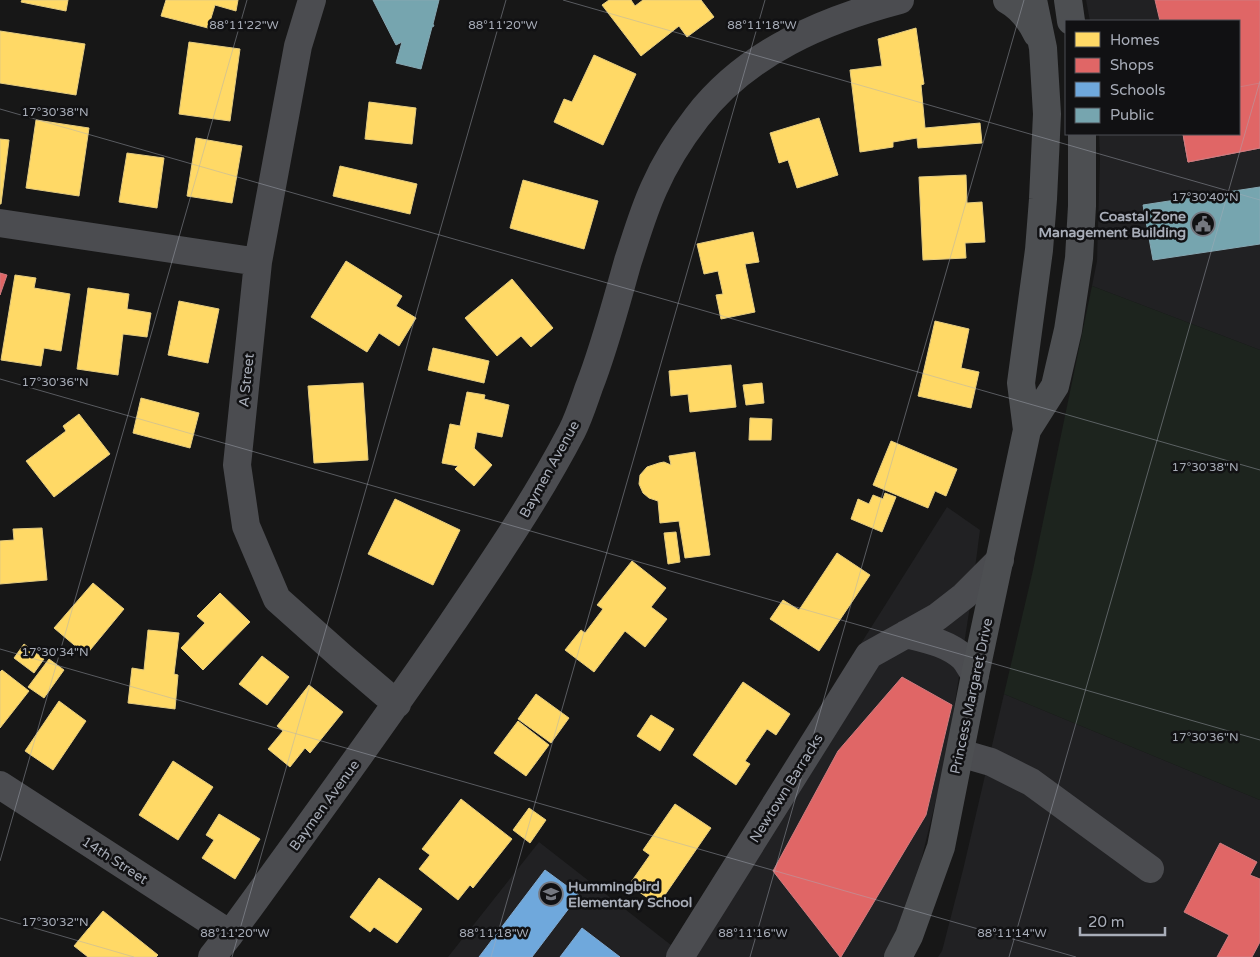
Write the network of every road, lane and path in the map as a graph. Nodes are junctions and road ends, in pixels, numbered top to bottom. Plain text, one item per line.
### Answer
1 (312, 0) edge
2 (900, 0) edge
3 (1007, 0) edge
4 (1033, 0) edge
5 (1068, 0) edge
6 (1071, 20) edge
7 (1043, 48) junction
8 (1082, 135) edge
9 (0, 223) edge
10 (258, 262) junction
11 (1027, 430) junction
12 (1000, 560) junction
13 (906, 634) junction
14 (975, 675) junction
15 (397, 704) junction
16 (960, 753) junction
17 (0, 785) edge
18 (1150, 869) dead end
19 (230, 934) junction
20 (212, 957) edge
21 (680, 957) edge
22 (898, 957) edge

1 - 10 street, A Street
2 - 15 street, Baymen Avenue
3 - 7 main road
4 - 7 main road, Princess Margaret Drive
5 - 6 main road
7 - 11 main road, Princess Margaret Drive
8 - 11 main road, Princess Margaret Drive
9 - 10 street
10 - 15 street, A Street
11 - 12 main road, Princess Margaret Drive
12 - 13 street, Newtown Barracks
12 - 14 main road, Princess Margaret Drive
13 - 14 street
13 - 21 street, Newtown Barracks
14 - 16 main road, Princess Margaret Drive
15 - 19 street, Baymen Avenue
16 - 18 street
16 - 22 main road, Princess Margaret Drive
17 - 19 street, 14th Street
19 - 20 street, Baymen Avenue

